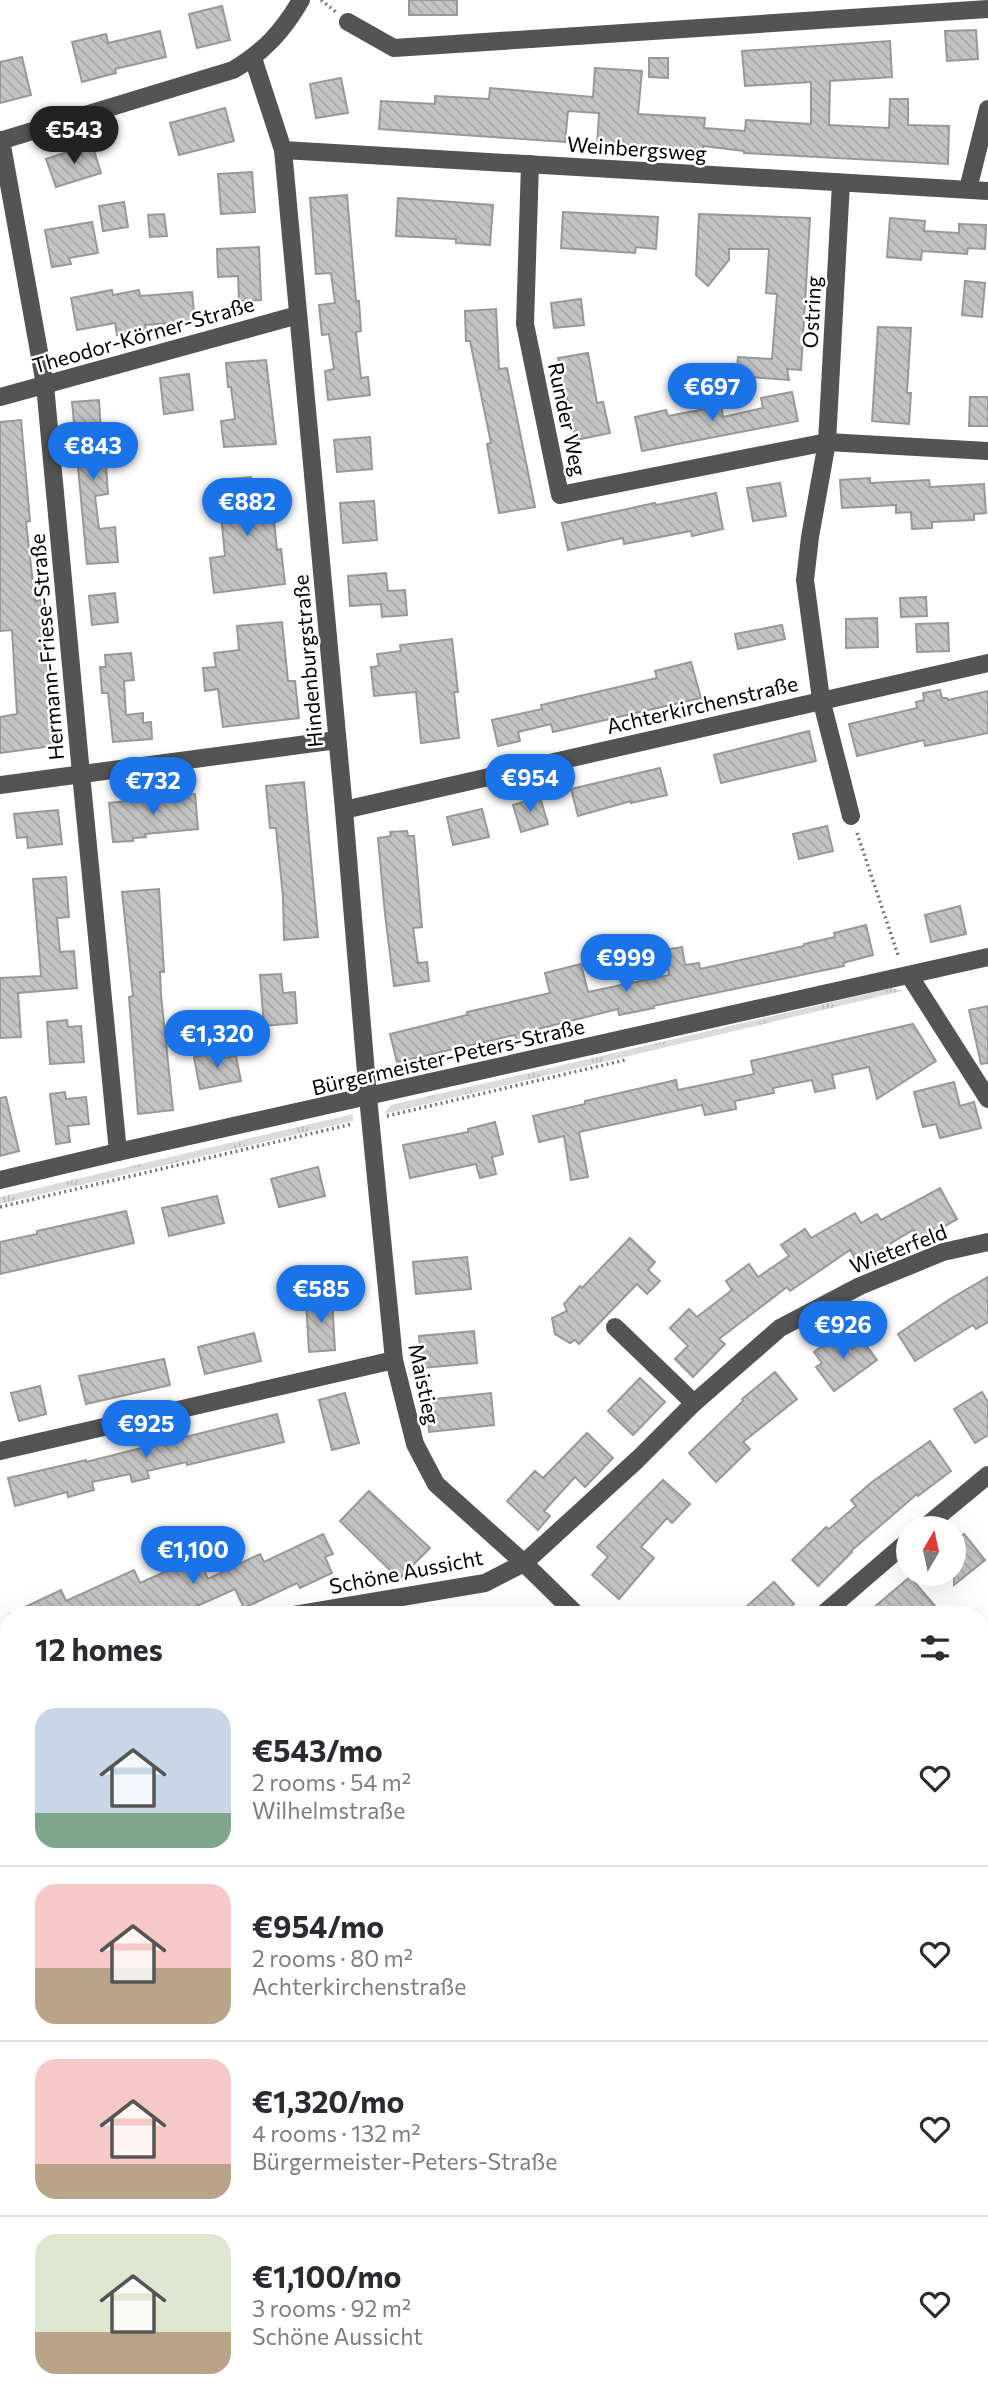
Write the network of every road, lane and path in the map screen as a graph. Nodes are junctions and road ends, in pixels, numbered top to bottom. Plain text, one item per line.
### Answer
1 (301, 0) edge
2 (988, 9) edge
3 (348, 22) dead end
4 (253, 58) junction
5 (988, 109) edge
6 (0, 141) edge
7 (283, 150) junction
8 (530, 164) junction
9 (841, 183) junction
10 (968, 189) junction
11 (988, 191) edge
12 (298, 314) junction
13 (46, 385) junction
14 (0, 397) edge
15 (827, 442) junction
16 (988, 451) edge
17 (988, 663) edge
18 (821, 699) junction
19 (337, 740) junction
20 (81, 774) junction
21 (0, 785) edge
22 (344, 810) junction
23 (851, 816) joint
24 (988, 957) edge
25 (909, 975) junction
26 (624, 1060) dead end
27 (368, 1097) junction
28 (988, 1099) edge
29 (370, 1119) junction
30 (118, 1152) junction
31 (0, 1180) edge
32 (0, 1207) edge
33 (988, 1242) edge
34 (615, 1327) dead end
35 (394, 1360) junction
36 (694, 1403) junction
37 (0, 1451) edge
38 (988, 1475) edge
39 (938, 1516) edge
40 (896, 1551) edge
41 (524, 1563) junction
42 (348, 1606) edge
43 (568, 1606) edge
44 (832, 1606) edge

1 - 4 street
2 - 3 street
4 - 6 street
4 - 7 street, Hindenburgstraße
5 - 10 street
6 - 13 street, Hermann-Friese-Straße
7 - 8 street, Weinbergsweg
7 - 12 street, Hindenburgstraße
8 - 9 street, Weinbergsweg
8 - 15 street, Runder Weg
9 - 10 street, Weinbergsweg
9 - 15 street, Ostring
10 - 11 street, Weinbergsweg
12 - 13 street, Theodor-Körner-Straße
12 - 19 street, Hindenburgstraße
13 - 14 street, Theodor-Körner-Straße
13 - 20 street, Hermann-Friese-Straße
15 - 16 street
15 - 18 street, Ostring
17 - 18 street, Achterkirchenstraße
18 - 22 street, Achterkirchenstraße
18 - 23 street, Ostring
19 - 20 street
19 - 22 street, Hindenburgstraße
20 - 21 street
20 - 30 street, Hermann-Friese-Straße
22 - 27 street, Hindenburgstraße
23 - 25 path
24 - 25 street, Bürgermeister-Peters-Straße
25 - 27 street, Bürgermeister-Peters-Straße
25 - 28 street
26 - 29 path
27 - 29 street, Maistieg
27 - 30 street, Bürgermeister-Peters-Straße
29 - 32 path
29 - 35 street, Maistieg
30 - 31 street, Bürgermeister-Peters-Straße
33 - 36 street, Wieterfeld
34 - 36 street
35 - 37 street
35 - 41 street, Maistieg
36 - 41 street, Wieterfeld
38 - 39 street
40 - 44 street
41 - 42 street, Schöne Aussicht
41 - 43 street, Maistieg

